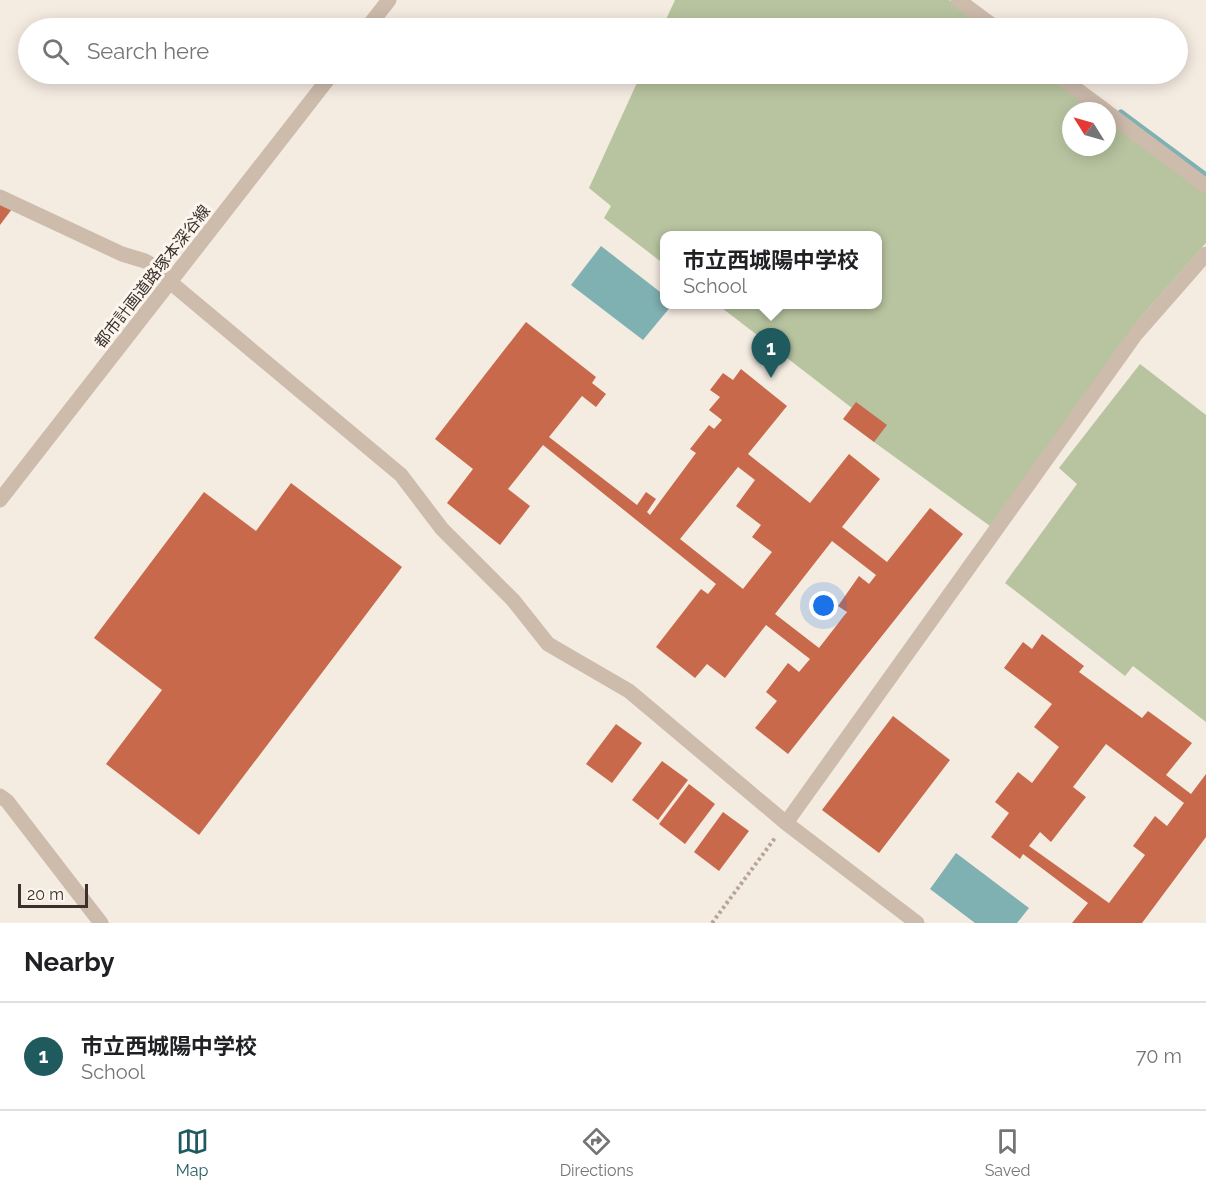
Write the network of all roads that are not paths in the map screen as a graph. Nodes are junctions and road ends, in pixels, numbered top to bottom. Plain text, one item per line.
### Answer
1 (389, 0) edge
2 (958, 0) edge
3 (375, 18) edge
4 (982, 18) edge
5 (324, 84) edge
6 (1070, 84) edge
7 (1094, 102) edge
8 (1116, 118) edge
9 (1206, 186) edge
10 (0, 197) edge
11 (1206, 254) edge
12 (170, 282) junction
13 (0, 500) edge
14 (0, 796) edge
15 (786, 823) junction
16 (101, 923) edge
17 (916, 923) edge

1 - 3 street
2 - 4 street
5 - 12 street, 都市計画道路塚本深谷線
6 - 7 street
8 - 9 street
10 - 12 street
11 - 15 street
12 - 13 street, 都市計画道路塚本深谷線
12 - 15 street
14 - 16 street
15 - 17 street

